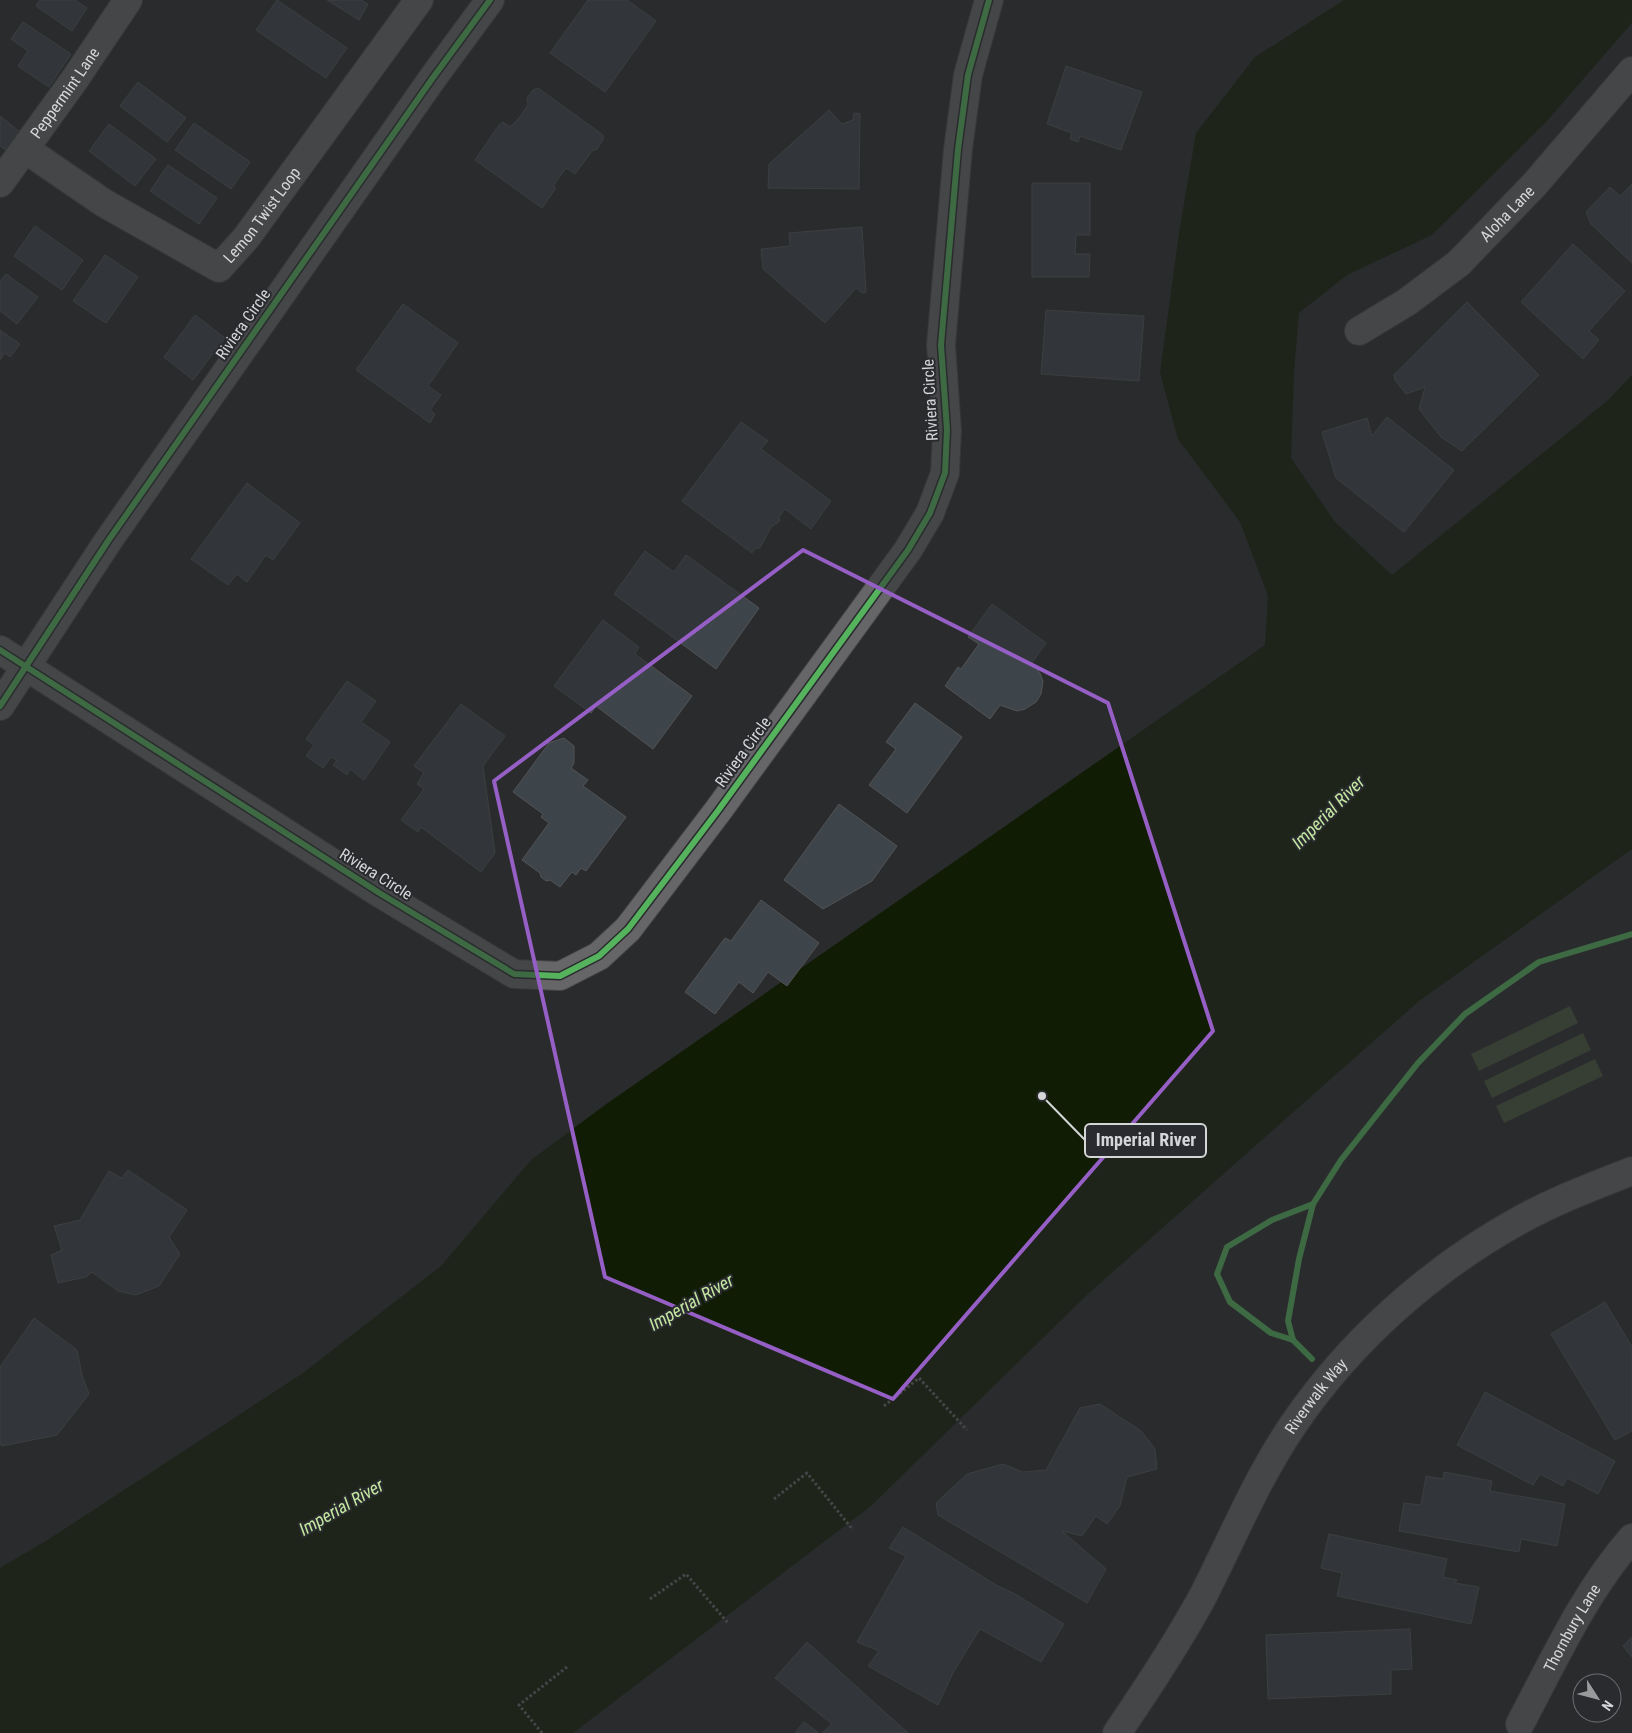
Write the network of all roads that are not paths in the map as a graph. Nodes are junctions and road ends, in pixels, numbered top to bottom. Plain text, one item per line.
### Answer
1 (128, 0) edge
2 (419, 0) edge
3 (490, 0) edge
4 (989, 0) edge
5 (1632, 71) edge
6 (25, 149) junction
7 (0, 184) edge
8 (1359, 331) dead end
9 (0, 650) edge
10 (25, 668) junction
11 (0, 706) edge
12 (1632, 1171) edge
13 (1632, 1538) edge
14 (1520, 1724) dead end
15 (1116, 1733) edge

1 - 6 street, Peppermint Lane
2 - 6 street, Lemon Twist Loop
3 - 10 street, Riviera Circle
4 - 10 street, Riviera Circle
5 - 8 street, Aloha Lane
6 - 7 street, Peppermint Lane
9 - 10 street, Riviera Circle
10 - 11 street, Riviera Circle
12 - 15 street, Riverwalk Way
13 - 14 street, Thornbury Lane

